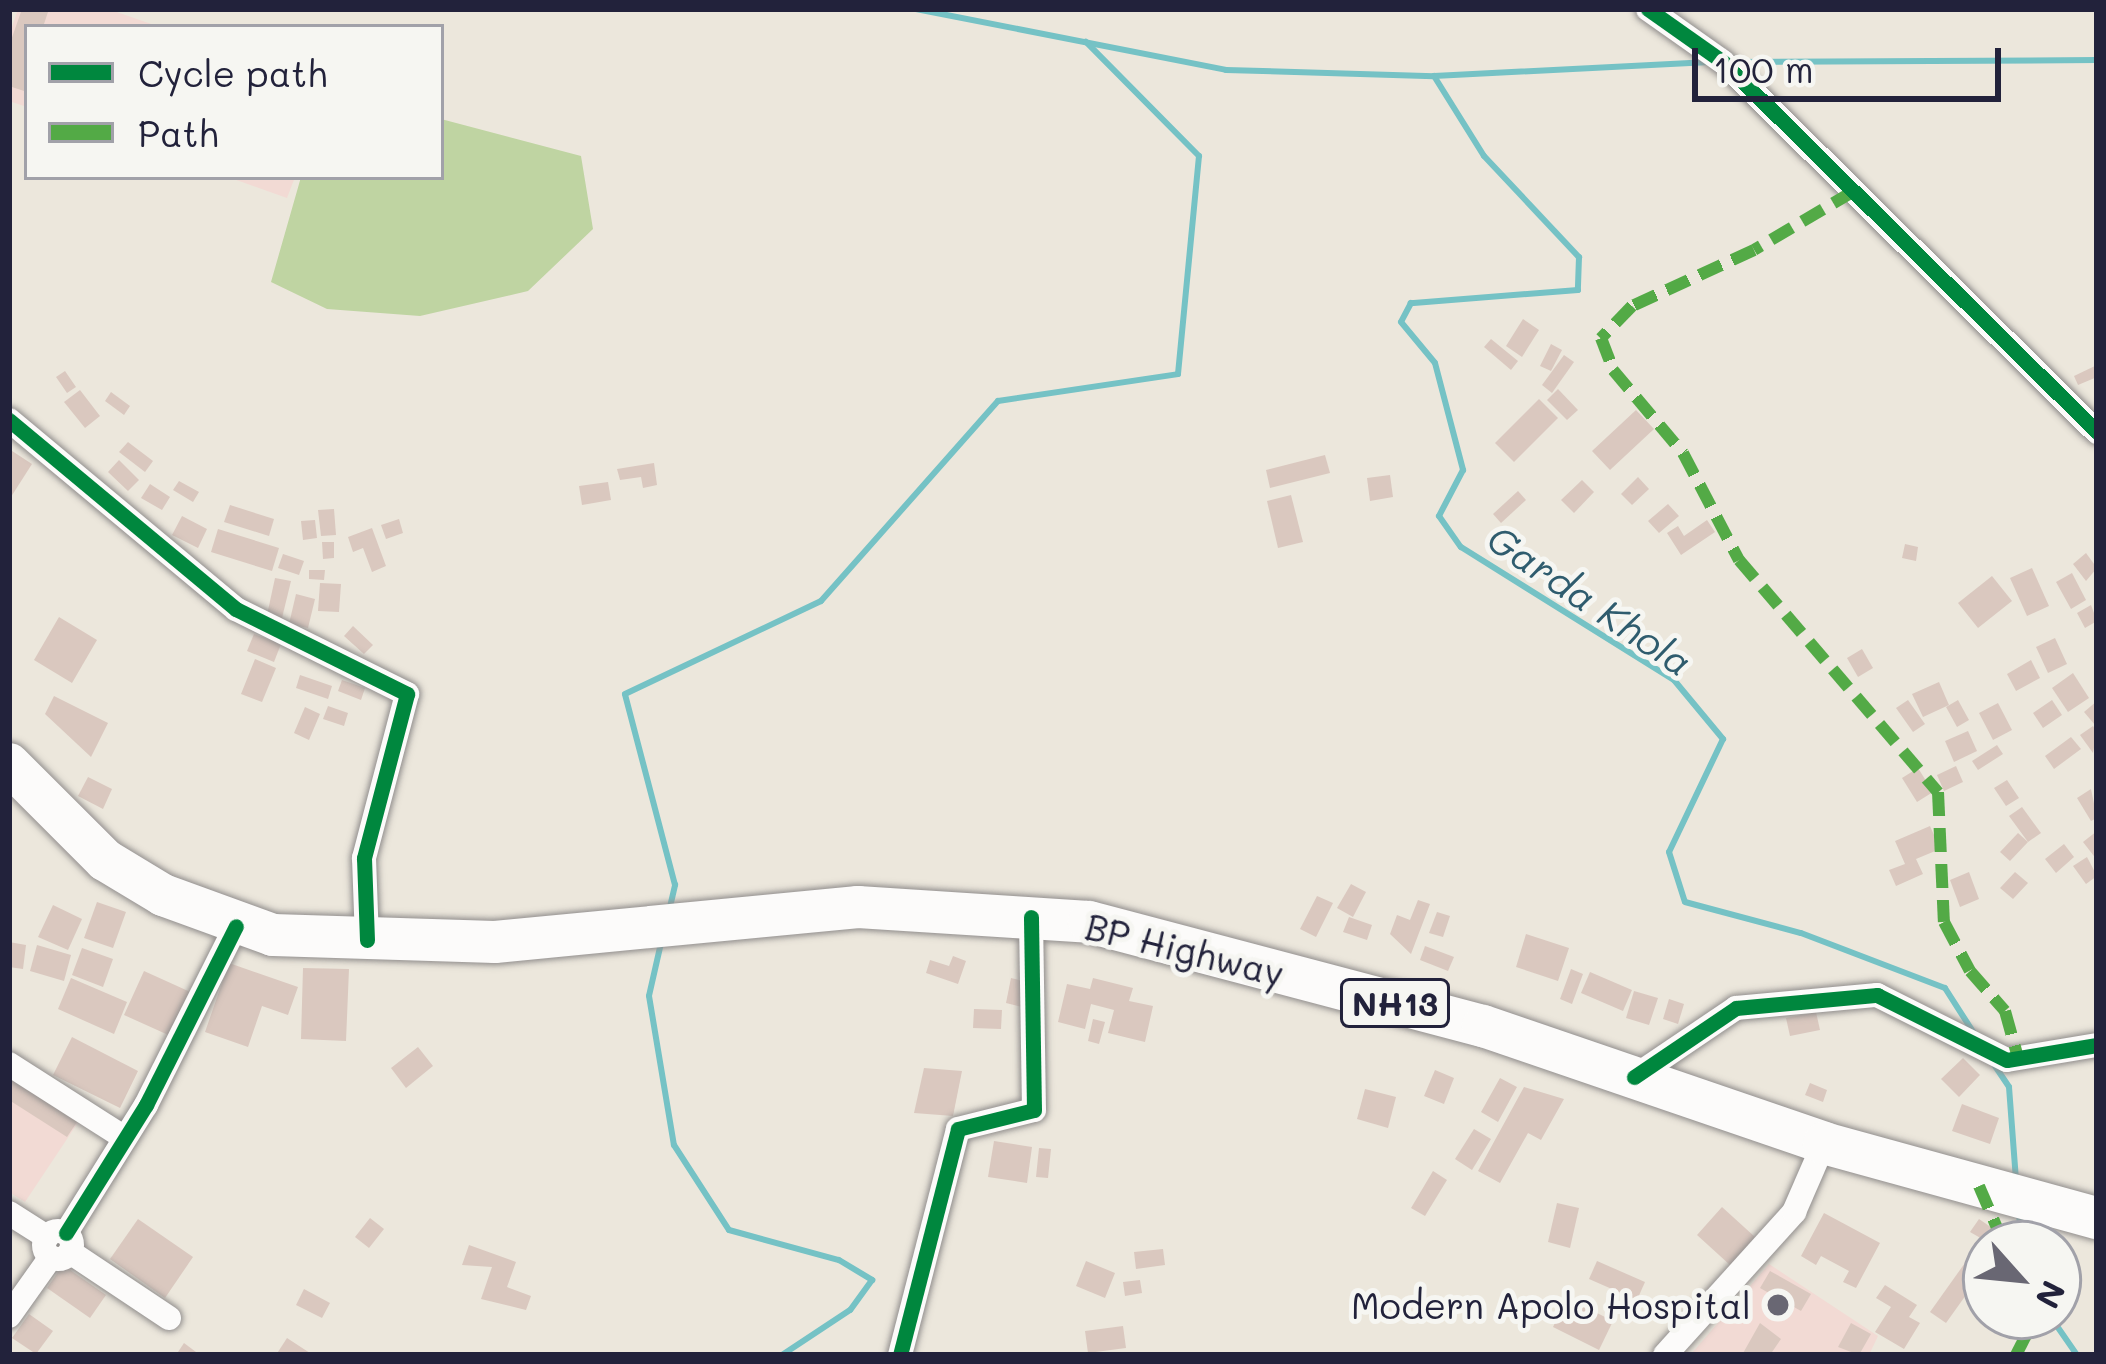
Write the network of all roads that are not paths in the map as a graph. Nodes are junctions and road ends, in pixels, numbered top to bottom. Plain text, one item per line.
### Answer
1 (1648, 9) edge
2 (9, 420) edge
3 (2097, 432) edge
4 (9, 764) edge
5 (1031, 917) junction
6 (236, 926) junction
7 (367, 940) junction
8 (2097, 1045) edge
9 (9, 1064) edge
10 (1634, 1076) junction
11 (123, 1137) junction
12 (1824, 1143) junction
13 (9, 1213) edge
14 (2097, 1218) edge
15 (58, 1245) junction
16 (9, 1316) edge
17 (170, 1318) dead end
18 (900, 1355) edge
19 (1665, 1355) edge

1 - 3 street
2 - 7 street
4 - 6 highway, BP Highway / NH13
5 - 7 highway, BP Highway / NH13
5 - 10 highway, BP Highway / NH13
5 - 18 street
6 - 7 highway, BP Highway / NH13
6 - 11 street
8 - 10 street
9 - 11 street
10 - 12 highway, BP Highway / NH13
11 - 15 street
12 - 14 highway, BP Highway / NH13
12 - 19 street
13 - 15 street
15 - 16 street
15 - 17 street

